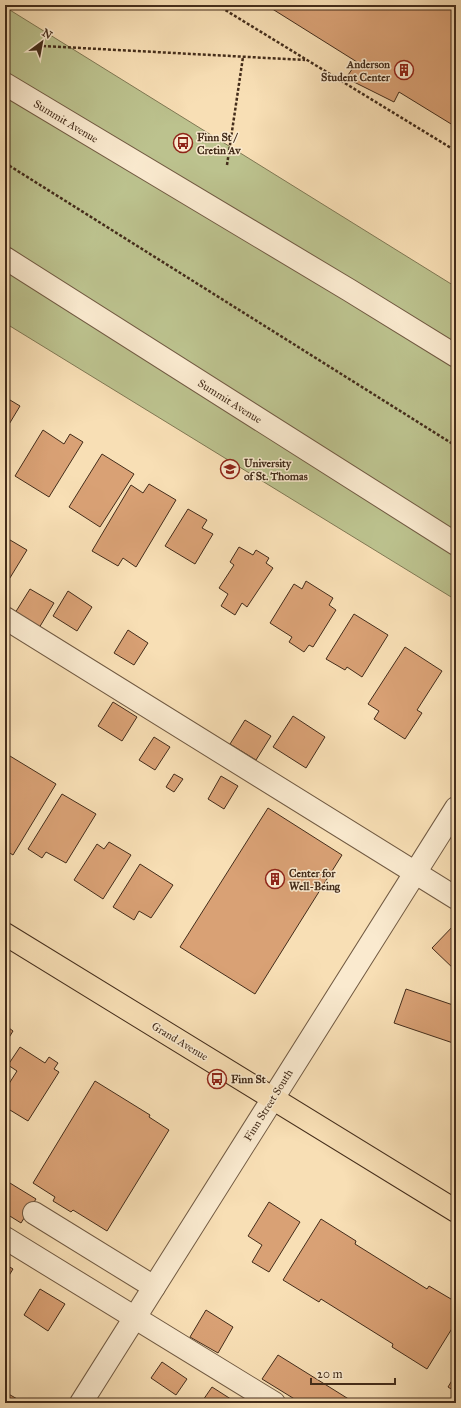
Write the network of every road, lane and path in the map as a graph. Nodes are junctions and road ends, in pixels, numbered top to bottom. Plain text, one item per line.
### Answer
1 (217, 5) edge
2 (43, 46) dead end
3 (243, 57) junction
4 (306, 60) junction
5 (5, 84) edge
6 (456, 151) edge
7 (5, 163) edge
8 (227, 165) dead end
9 (5, 258) edge
10 (456, 356) edge
11 (456, 446) edge
12 (456, 544) edge
13 (5, 618) edge
14 (456, 808) edge
15 (416, 872) junction
16 (456, 898) edge
17 (5, 934) edge
18 (272, 1097) junction
19 (456, 1211) edge
20 (34, 1213) dead end
21 (5, 1238) edge
22 (154, 1287) junction
23 (136, 1317) junction
24 (81, 1403) edge
25 (274, 1403) edge

1 - 4 path
2 - 3 path
3 - 4 path
3 - 8 path
4 - 6 path
5 - 10 street, Summit Avenue
7 - 11 path
9 - 12 street, Summit Avenue
13 - 15 street
14 - 15 street, Finn Street South
15 - 16 street
15 - 18 street, Finn Street South
17 - 18 main road, Grand Avenue
18 - 19 main road, Grand Avenue
18 - 22 street, Finn Street South
20 - 22 street
21 - 23 street
22 - 23 street, Finn Street South
23 - 24 street, Finn Street South
23 - 25 street

